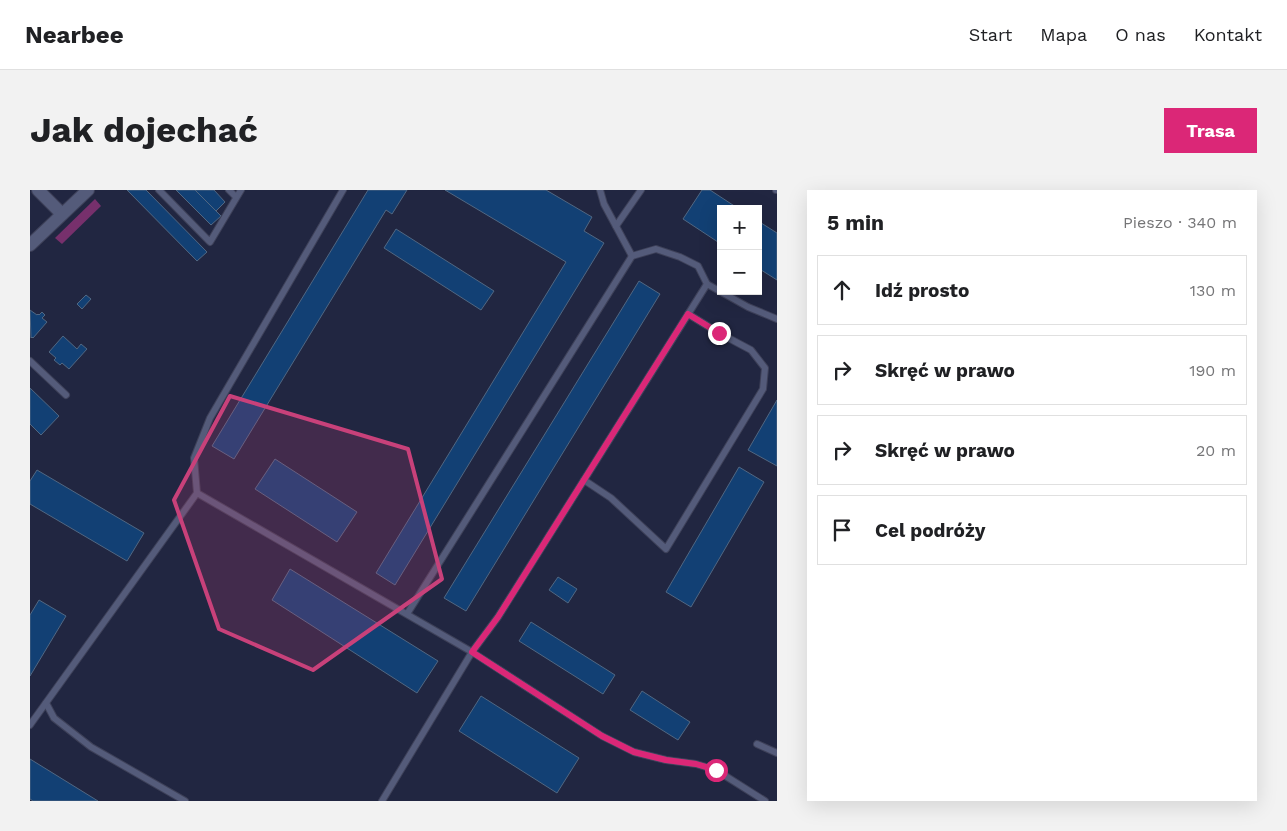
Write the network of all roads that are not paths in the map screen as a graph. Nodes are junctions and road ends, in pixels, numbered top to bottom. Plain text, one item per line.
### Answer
1 (38, 190) edge
2 (88, 190) edge
3 (159, 190) edge
4 (229, 190) edge
5 (241, 190) edge
6 (343, 190) edge
7 (600, 190) edge
8 (641, 190) edge
9 (236, 197) junction
10 (62, 214) junction
11 (616, 226) junction
12 (30, 245) edge
13 (632, 256) junction
14 (707, 284) junction
15 (688, 314) junction
16 (777, 319) edge
17 (30, 361) edge
18 (66, 396) dead end
19 (584, 480) junction
20 (197, 492) junction
21 (407, 614) junction
22 (472, 652) junction
23 (46, 703) junction
24 (30, 725) edge
25 (757, 744) dead end
26 (777, 753) edge
27 (185, 801) edge
28 (382, 801) edge
29 (766, 801) edge

1 - 10 street
2 - 10 street
3 - 9 lane
4 - 9 lane
5 - 9 lane
6 - 20 lane
7 - 11 lane
8 - 11 lane
10 - 12 street
11 - 13 lane
13 - 14 lane
13 - 21 lane
14 - 15 lane
14 - 16 lane
15 - 19 lane
15 - 19 lane
17 - 18 lane
19 - 22 lane
20 - 21 lane
20 - 23 lane
21 - 22 lane
22 - 28 lane
22 - 29 lane
23 - 24 lane
23 - 27 lane
25 - 26 lane

